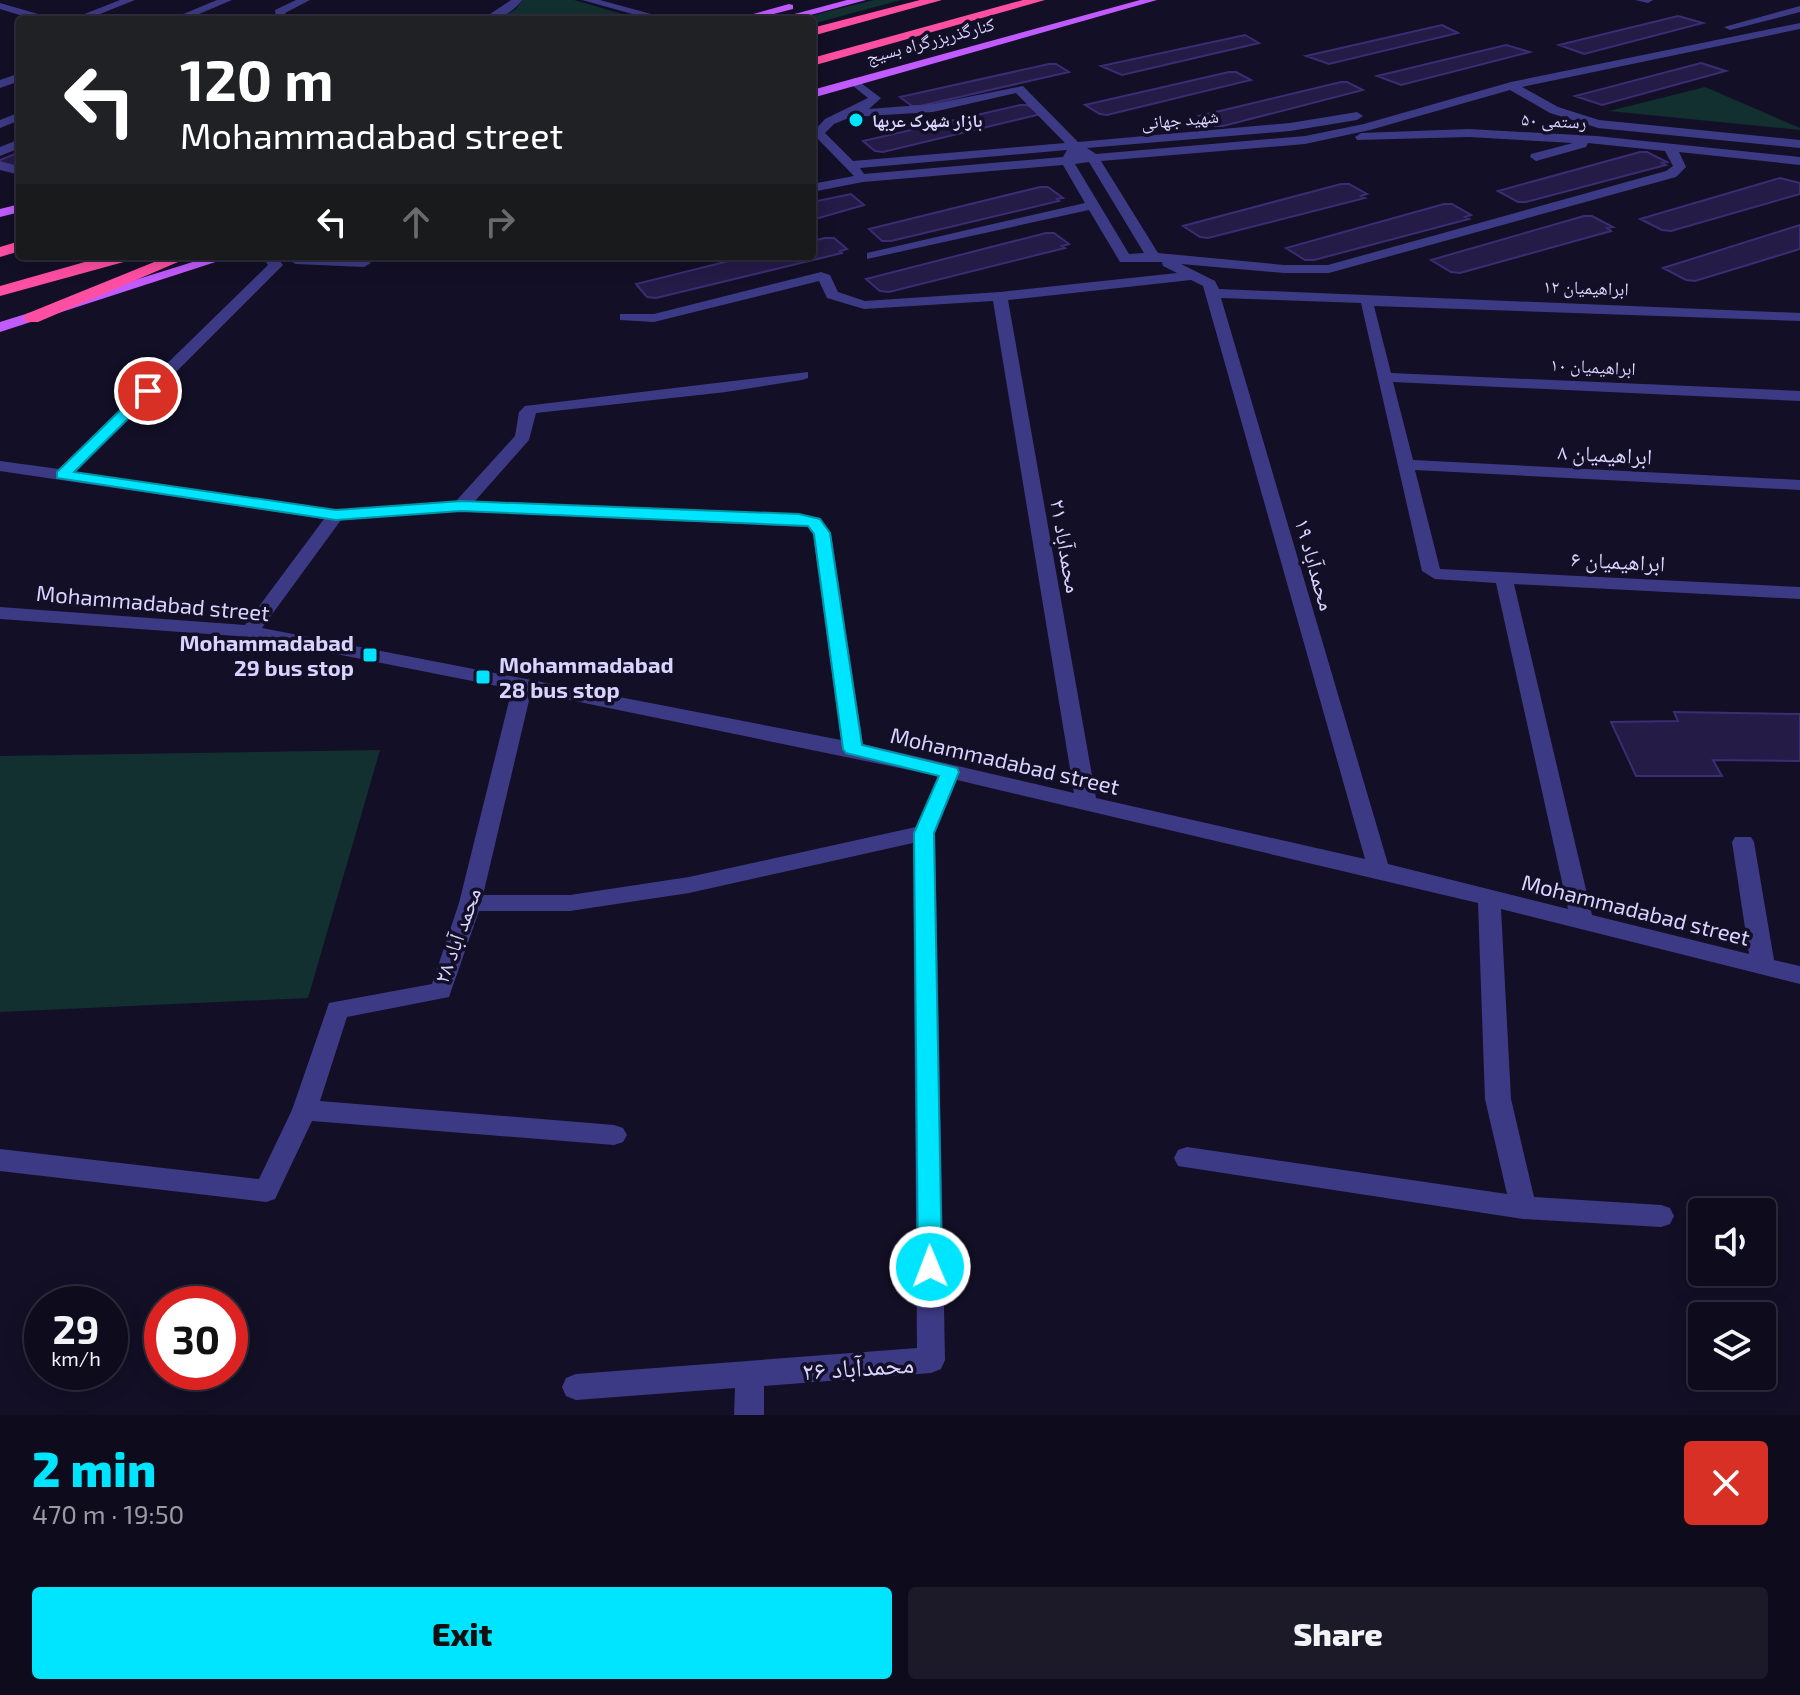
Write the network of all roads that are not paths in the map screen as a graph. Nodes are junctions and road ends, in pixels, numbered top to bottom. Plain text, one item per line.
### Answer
1 (31, 0) edge
2 (130, 0) edge
3 (227, 0) edge
4 (305, 0) edge
5 (517, 0) edge
6 (587, 0) edge
7 (816, 0) edge
8 (861, 0) edge
9 (935, 0) edge
10 (1038, 0) edge
11 (1113, 0) edge
12 (1152, 0) edge
13 (1640, 0) edge
14 (1648, 0) edge
15 (2, 8) edge
16 (1800, 9) edge
17 (282, 14) edge
18 (33, 16) edge
19 (86, 16) edge
20 (185, 16) edge
21 (493, 16) edge
22 (644, 16) edge
23 (754, 16) edge
24 (795, 16) edge
25 (1800, 26) edge
26 (816, 31) edge
27 (816, 61) edge
28 (854, 82) junction
29 (1511, 86) junction
30 (816, 93) edge
31 (853, 114) junction
32 (1598, 124) junction
33 (1305, 140) junction
34 (1596, 140) junction
35 (1800, 144) edge
36 (1075, 146) junction
37 (1670, 148) junction
38 (816, 150) edge
39 (836, 152) junction
40 (1536, 157) dead end
41 (1093, 158) junction
42 (1067, 161) junction
43 (1800, 161) edge
44 (850, 165) junction
45 (863, 178) junction
46 (816, 187) edge
47 (1092, 205) junction
48 (872, 256) dead end
49 (1153, 257) junction
50 (110, 260) edge
51 (174, 260) edge
52 (214, 260) edge
53 (272, 260) edge
54 (296, 260) edge
55 (106, 261) junction
56 (364, 263) dead end
57 (1199, 277) junction
58 (0, 291) edge
59 (1213, 293) junction
60 (1000, 296) junction
61 (1370, 302) junction
62 (0, 303) edge
63 (625, 317) dead end
64 (1800, 317) edge
65 (32, 318) junction
66 (0, 327) edge
67 (802, 375) dead end
68 (1385, 377) junction
69 (1800, 396) edge
70 (1407, 465) junction
71 (0, 466) edge
72 (63, 475) junction
73 (1800, 485) edge
74 (461, 506) junction
75 (336, 515) junction
76 (1504, 578) junction
77 (1800, 593) edge
78 (0, 613) edge
79 (250, 631) junction
80 (523, 684) junction
81 (853, 749) junction
82 (950, 772) junction
83 (1086, 803) junction
84 (924, 833) junction
85 (1743, 842) dead end
86 (1379, 870) junction
87 (1489, 898) junction
88 (470, 903) junction
89 (1582, 919) junction
90 (1763, 966) junction
91 (1800, 975) edge
92 (305, 1110) junction
93 (614, 1135) dead end
94 (1187, 1158) dead end
95 (0, 1160) edge
96 (1523, 1208) junction
97 (1661, 1216) dead end
98 (750, 1373) junction
99 (576, 1387) dead end
100 (749, 1415) edge

1 - 15 street
2 - 19 street
3 - 20 street
4 - 17 street
5 - 21 street
6 - 22 street
7 - 23 main road
8 - 24 main road
9 - 26 highway
10 - 27 highway
11 - 28 main road
12 - 28 main road, کنارگذربزرگراه بسیج
13 - 14 street
15 - 18 street
16 - 29 street, شهید جهانی
25 - 29 street, شهید جهانی
28 - 30 main road, کنارگذربزرگراه بسیج
28 - 31 street
29 - 32 street, رستمی ۵۰
29 - 33 street, شهید جهانی
29 - 36 street, شهید جهانی
31 - 36 street
31 - 39 street
32 - 34 street
32 - 35 street, رستمی ۵۰
33 - 34 street, رستمی ۵۰
33 - 41 street, شهید جهانی
34 - 37 street, رستمی ۵۰
34 - 40 street
36 - 41 street
36 - 42 street
36 - 44 street, شهید جهانی
37 - 43 street, رستمی ۵۰
37 - 49 street
38 - 39 street
39 - 44 street
41 - 42 street, شهید جهانی
41 - 49 street
42 - 45 street, شهید جهانی
42 - 47 street
44 - 45 street
45 - 46 street, شهید جهانی
47 - 48 street
47 - 49 street
49 - 57 street
50 - 55 highway
51 - 65 highway
52 - 65 main road
53 - 72 street
54 - 56 street
55 - 58 highway
55 - 62 highway
57 - 59 street, محمدآباد ۱۹
57 - 60 street
59 - 61 street, ابراهیمیان ۱۲
59 - 86 street, محمدآباد ۱۹
60 - 63 street
60 - 83 street, محمدآباد ۲۱
61 - 64 street, ابراهیمیان ۱۲
61 - 68 street
65 - 66 main road
67 - 74 street
68 - 69 street, ابراهیمیان ۱۰
68 - 70 street
70 - 73 street, ابراهیمیان ۸
70 - 76 street, ابراهیمیان ۶
71 - 72 street
72 - 75 street
74 - 75 street
74 - 81 street
75 - 79 street
76 - 77 street, ابراهیمیان ۶
76 - 89 street
78 - 79 street, Mohammadabad street
79 - 80 street, Mohammadabad street
80 - 81 street, Mohammadabad street
80 - 88 street, محمد آباد ۲۸
81 - 82 street, Mohammadabad street
82 - 83 street, Mohammadabad street
82 - 84 street, محمدآباد ۲۶
83 - 86 street, Mohammadabad street
84 - 88 street
84 - 98 street, محمدآباد ۲۶
85 - 90 street
86 - 87 street, Mohammadabad street
87 - 89 street, Mohammadabad street
87 - 96 street
88 - 92 street, محمد آباد ۲۸
89 - 90 street, Mohammadabad street
90 - 91 street, Mohammadabad street
92 - 93 street
92 - 95 street, محمد آباد ۲۸
94 - 96 street
96 - 97 street
98 - 99 street, محمدآباد ۲۶
98 - 100 street

